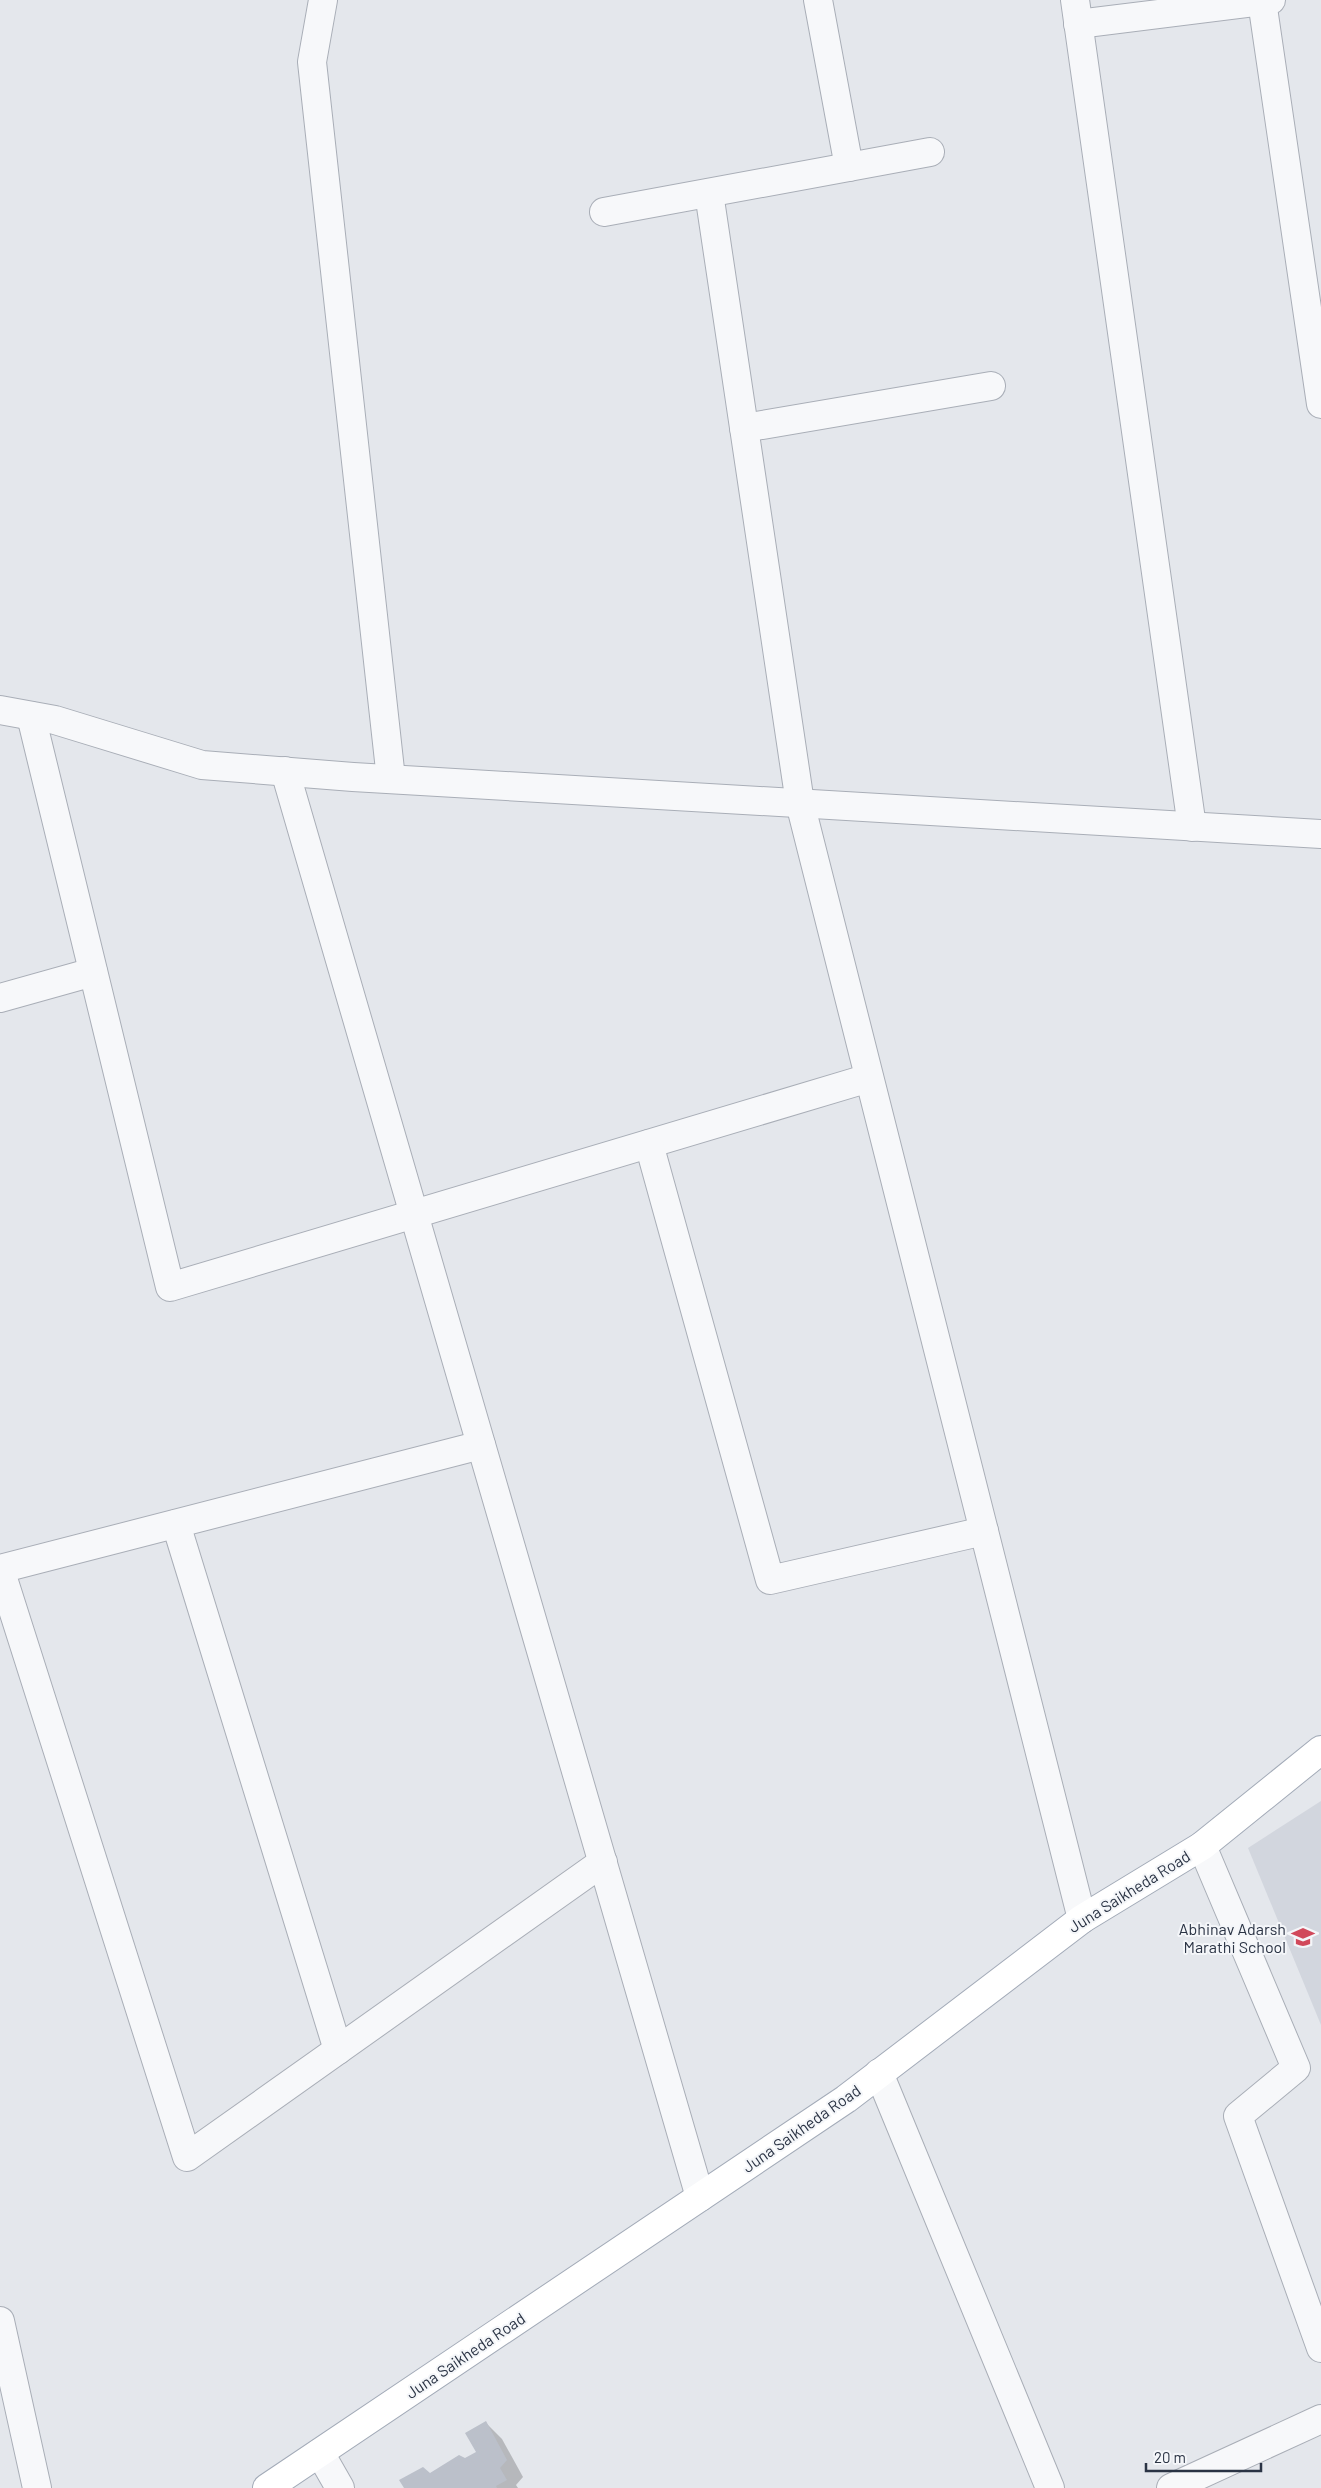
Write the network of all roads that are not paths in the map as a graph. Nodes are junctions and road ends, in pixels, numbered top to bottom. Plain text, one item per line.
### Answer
1 (323, 0) edge
2 (818, 0) edge
3 (1266, 0) edge
4 (1076, 12) edge
5 (930, 152) dead end
6 (849, 167) junction
7 (709, 193) junction
8 (604, 212) dead end
9 (991, 386) dead end
10 (1321, 404) edge
11 (744, 428) junction
12 (0, 710) edge
13 (31, 716) junction
14 (285, 772) junction
15 (392, 779) junction
16 (800, 803) junction
17 (1192, 827) junction
18 (1321, 834) edge
19 (93, 972) junction
20 (0, 998) edge
21 (869, 1078) junction
22 (649, 1144) junction
23 (414, 1215) junction
24 (481, 1445) junction
25 (176, 1524) junction
26 (984, 1531) junction
27 (0, 1569) edge
28 (1321, 1750) edge
29 (1202, 1846) junction
30 (603, 1862) junction
31 (1082, 1919) junction
32 (338, 2050) junction
33 (879, 2073) junction
34 (700, 2197) junction
35 (0, 2321) edge
36 (1321, 2348) edge
37 (1321, 2419) edge
38 (320, 2452) junction
39 (37, 2488) edge
40 (267, 2488) edge
41 (340, 2488) edge
42 (1050, 2488) edge
43 (1171, 2488) edge

1 - 15 street
2 - 6 street
3 - 4 street
3 - 10 street
4 - 17 street
5 - 6 street
6 - 7 street
7 - 8 street
7 - 11 street
9 - 11 street
11 - 16 street
12 - 13 street
13 - 14 street
13 - 19 street
14 - 15 street
14 - 23 street
15 - 16 street
16 - 17 street
16 - 21 street
17 - 18 street
19 - 20 street
19 - 23 street
21 - 22 street
21 - 26 street
22 - 23 street
22 - 26 street
23 - 24 street
24 - 25 street
24 - 30 street
25 - 27 street
25 - 32 street
26 - 31 street
27 - 32 street
28 - 29 main road, Juna Saikheda Road
29 - 31 main road, Juna Saikheda Road
29 - 36 street
30 - 32 street
30 - 34 street
31 - 33 main road, Juna Saikheda Road
33 - 34 main road, Juna Saikheda Road
33 - 42 street
34 - 38 main road, Juna Saikheda Road
35 - 39 street
37 - 43 street
38 - 40 main road, Juna Saikheda Road
38 - 41 street

